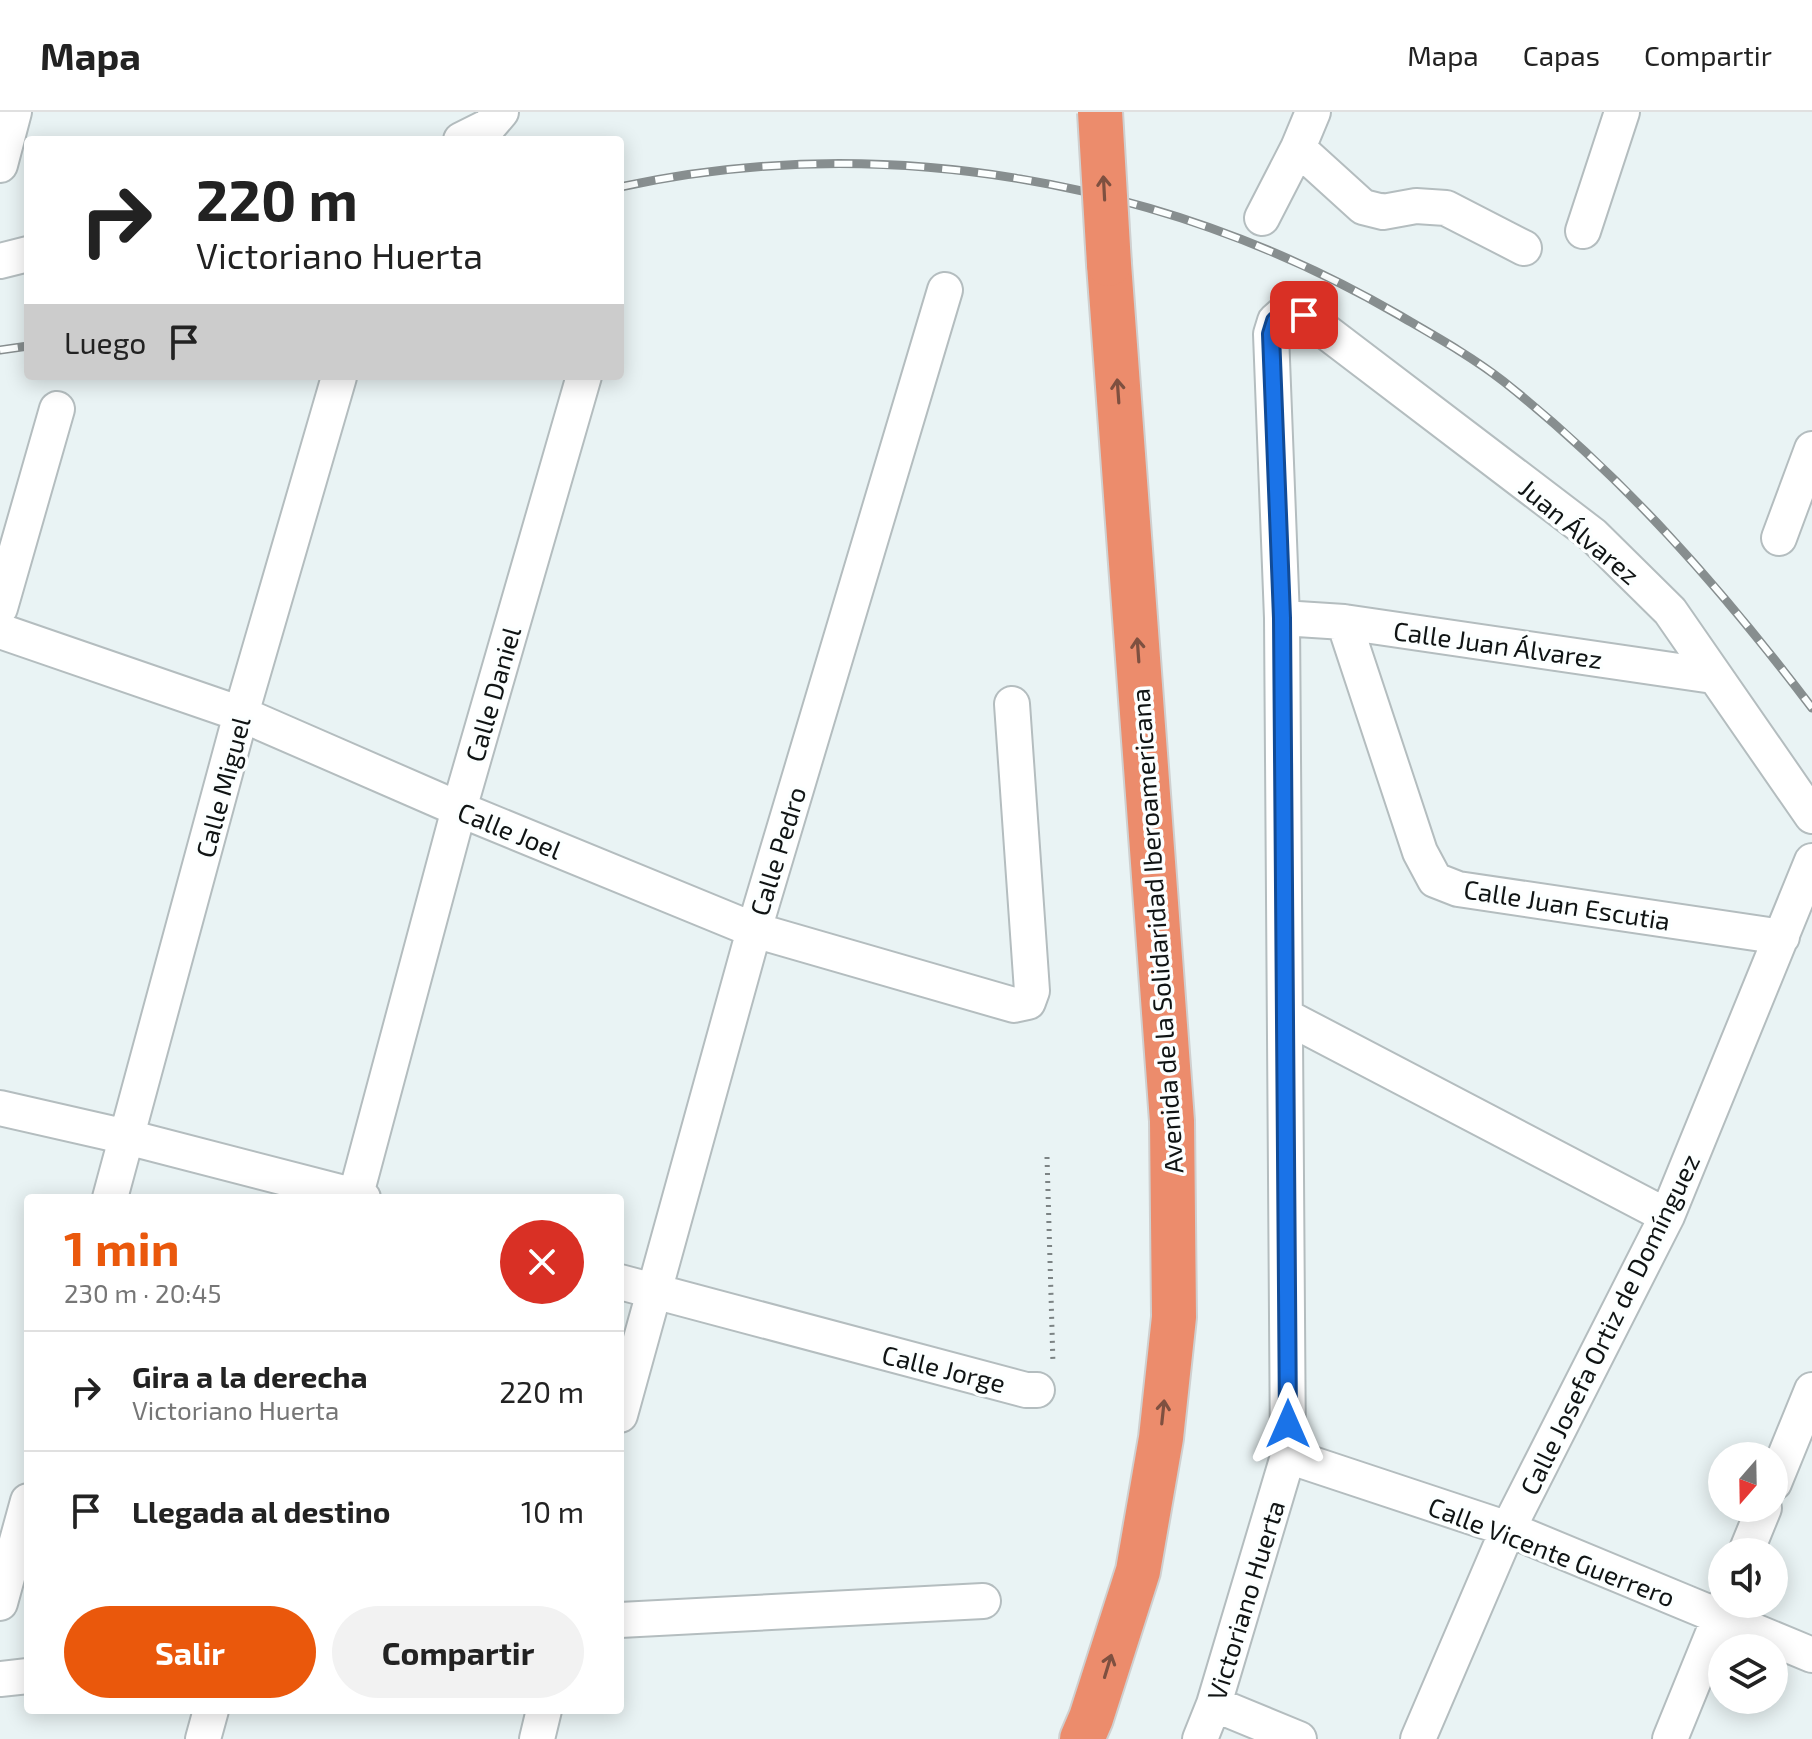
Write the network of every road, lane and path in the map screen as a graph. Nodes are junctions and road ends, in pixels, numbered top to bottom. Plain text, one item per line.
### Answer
1 (14, 112) edge
2 (501, 112) edge
3 (1100, 112) edge
4 (1313, 112) edge
5 (1622, 112) edge
6 (469, 136) edge
7 (1298, 148) junction
8 (0, 165) edge
9 (1262, 218) dead end
10 (1583, 231) dead end
11 (1524, 248) dead end
12 (24, 255) edge
13 (0, 261) edge
14 (945, 290) dead end
15 (1284, 313) joint
16 (338, 380) edge
17 (583, 380) edge
18 (57, 409) dead end
19 (1812, 449) edge
20 (1779, 538) dead end
21 (0, 608) edge
22 (1282, 618) junction
23 (1344, 622) junction
24 (0, 631) edge
25 (1713, 676) junction
26 (1012, 704) dead end
27 (241, 714) junction
28 (459, 809) junction
29 (1812, 816) edge
30 (1812, 861) edge
31 (754, 930) junction
32 (1782, 937) junction
33 (1285, 1016) junction
34 (0, 1108) edge
35 (127, 1137) junction
36 (1047, 1157) dead end
37 (111, 1194) edge
38 (346, 1194) edge
39 (359, 1194) edge
40 (1667, 1216) junction
41 (624, 1283) edge
42 (652, 1293) junction
43 (1037, 1390) joint
44 (1812, 1390) edge
45 (624, 1400) edge
46 (1788, 1449) edge
47 (1288, 1456) junction
48 (24, 1516) edge
49 (1508, 1529) junction
50 (983, 1601) dead end
51 (0, 1603) edge
52 (1708, 1605) edge
53 (1719, 1618) edge
54 (1738, 1618) edge
55 (624, 1620) edge
56 (1812, 1655) edge
57 (24, 1676) edge
58 (0, 1679) edge
59 (1214, 1704) junction
60 (210, 1714) edge
61 (543, 1714) edge
62 (203, 1739) edge
63 (537, 1739) edge
64 (1082, 1739) edge
65 (1200, 1739) edge
66 (1299, 1739) edge
67 (1418, 1739) edge
68 (1670, 1739) edge

1 - 8 street
2 - 6 street
64 -> 3 highway, Avenida de la Solidaridad Iberoamericana, bridge
4 - 7 street
5 - 10 street
7 - 9 street
7 - 11 street
12 - 13 street
14 - 31 street, Calle Pedro
15 - 22 street, Victoriano Huerta
15 - 25 street, Juan Álvarez
16 - 27 street, Calle Miguel
17 - 28 street, Calle Daniel
18 - 21 street
19 - 20 street
22 - 23 street, Calle Juan Álvarez
22 - 33 street, Victoriano Huerta
23 - 25 street, Calle Juan Álvarez
23 - 32 street, Calle Juan Escutia
24 - 27 street, Calle Joel
25 - 29 street, Juan Álvarez
26 - 31 street, Calle Joel
27 - 28 street, Calle Joel
27 - 35 street, Calle Miguel
28 - 31 street, Calle Joel
28 - 39 street, Calle Daniel
30 - 32 street, Calle Josefa Ortiz de Domínguez
31 - 42 street, Calle Pedro
32 - 40 street, Calle Josefa Ortiz de Domínguez
33 - 40 street
33 - 47 street, Victoriano Huerta
34 - 35 street
35 - 37 street, Calle Miguel
35 - 38 street
36 - 43 path, Calle Jorge
40 - 49 street, Calle Josefa Ortiz de Domínguez
41 - 42 street, Calle Jorge
42 - 43 street, Calle Jorge
42 - 45 street, Calle Pedro
44 - 46 street
47 - 49 street, Calle Vicente Guerrero
47 - 59 street, Victoriano Huerta
48 - 51 street
49 - 52 street, Calle Vicente Guerrero
49 - 67 street, Calle Josefa Ortiz de Domínguez
50 - 55 street
53 - 68 street
54 - 56 street, Calle Vicente Guerrero
57 - 58 street
59 - 65 street, Victoriano Huerta
59 - 66 street
60 - 62 street
61 - 63 street

